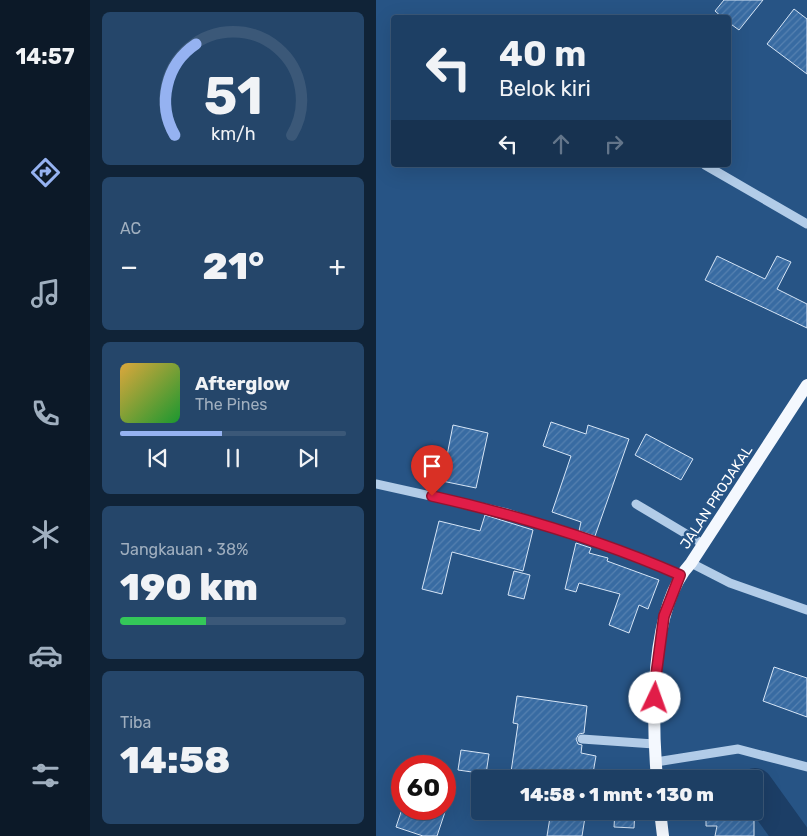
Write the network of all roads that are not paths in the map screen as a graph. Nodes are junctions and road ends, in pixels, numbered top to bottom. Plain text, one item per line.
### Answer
1 (708, 167) edge
2 (807, 224) edge
3 (807, 385) edge
4 (376, 484) edge
5 (636, 504) dead end
6 (703, 544) junction
7 (691, 562) junction
8 (680, 575) junction
9 (807, 610) edge
10 (582, 739) dead end
11 (654, 744) junction
12 (656, 762) junction
13 (807, 767) edge
14 (657, 770) edge
15 (661, 820) edge
16 (663, 836) edge

1 - 2 street
3 - 6 main road, JALAN PROJAKAL
4 - 8 street
5 - 6 street
6 - 7 main road, JALAN PROJAKAL
7 - 8 main road, JALAN PROJAKAL
7 - 9 street
8 - 11 main road, JALAN PROJAKAL
10 - 11 street
11 - 12 main road, JALAN PROJAKAL
12 - 13 street
12 - 14 main road, JALAN PROJAKAL
15 - 16 main road

